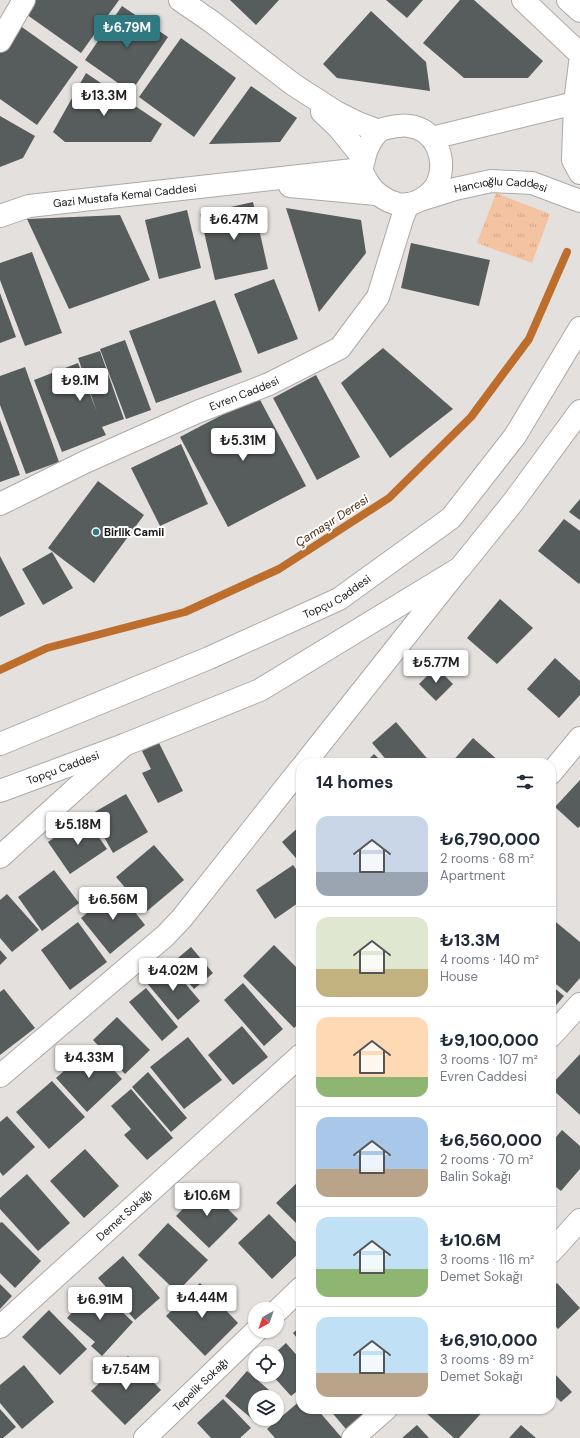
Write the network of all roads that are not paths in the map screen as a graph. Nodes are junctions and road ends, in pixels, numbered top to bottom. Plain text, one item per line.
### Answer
1 (24, 0) edge
2 (180, 0) edge
3 (523, 0) edge
4 (568, 0) edge
5 (580, 11) edge
6 (0, 41) edge
7 (580, 54) edge
8 (580, 63) edge
9 (294, 85) junction
10 (577, 101) edge
11 (379, 131) junction
12 (432, 138) junction
13 (363, 164) junction
14 (580, 173) edge
15 (251, 182) junction
16 (376, 194) junction
17 (580, 201) edge
18 (414, 202) junction
19 (0, 216) edge
20 (580, 328) edge
21 (580, 411) edge
22 (0, 504) edge
23 (460, 568) junction
24 (580, 738) edge
25 (0, 744) edge
26 (124, 745) junction
27 (309, 758) edge
28 (556, 767) edge
29 (296, 774) edge
30 (0, 791) edge
31 (0, 856) edge
32 (580, 1004) edge
33 (556, 1030) edge
34 (296, 1060) edge
35 (0, 1076) edge
36 (580, 1220) edge
37 (556, 1246) edge
38 (296, 1293) edge
39 (284, 1304) edge
40 (0, 1327) edge
41 (249, 1338) edge
42 (380, 1414) edge
43 (145, 1438) edge
44 (353, 1438) edge

1 - 6 street
2 - 9 street
3 - 7 street
4 - 5 street
8 - 10 street
9 - 11 street
9 - 13 street
10 - 12 street
10 - 14 street
11 - 12 street
11 - 13 street
12 - 18 street
13 - 15 street, Gazi Mustafa Kemal Caddesi
13 - 16 street
15 - 16 street, Gazi Mustafa Kemal Caddesi
15 - 19 street, Gazi Mustafa Kemal Caddesi
16 - 18 street
17 - 18 street, Hancıoğlu Caddesi
18 - 22 street, Evren Caddesi
20 - 25 street, Topçu Caddesi
21 - 23 street, Topçu Caddesi
23 - 26 street, Topçu Caddesi
23 - 27 street
24 - 28 street
26 - 30 street, Topçu Caddesi
26 - 31 street
29 - 35 street
32 - 33 street
34 - 40 street, Demet Sokağı
36 - 37 street
38 - 39 street
41 - 43 street, Tepelik Sokağı
42 - 44 street

